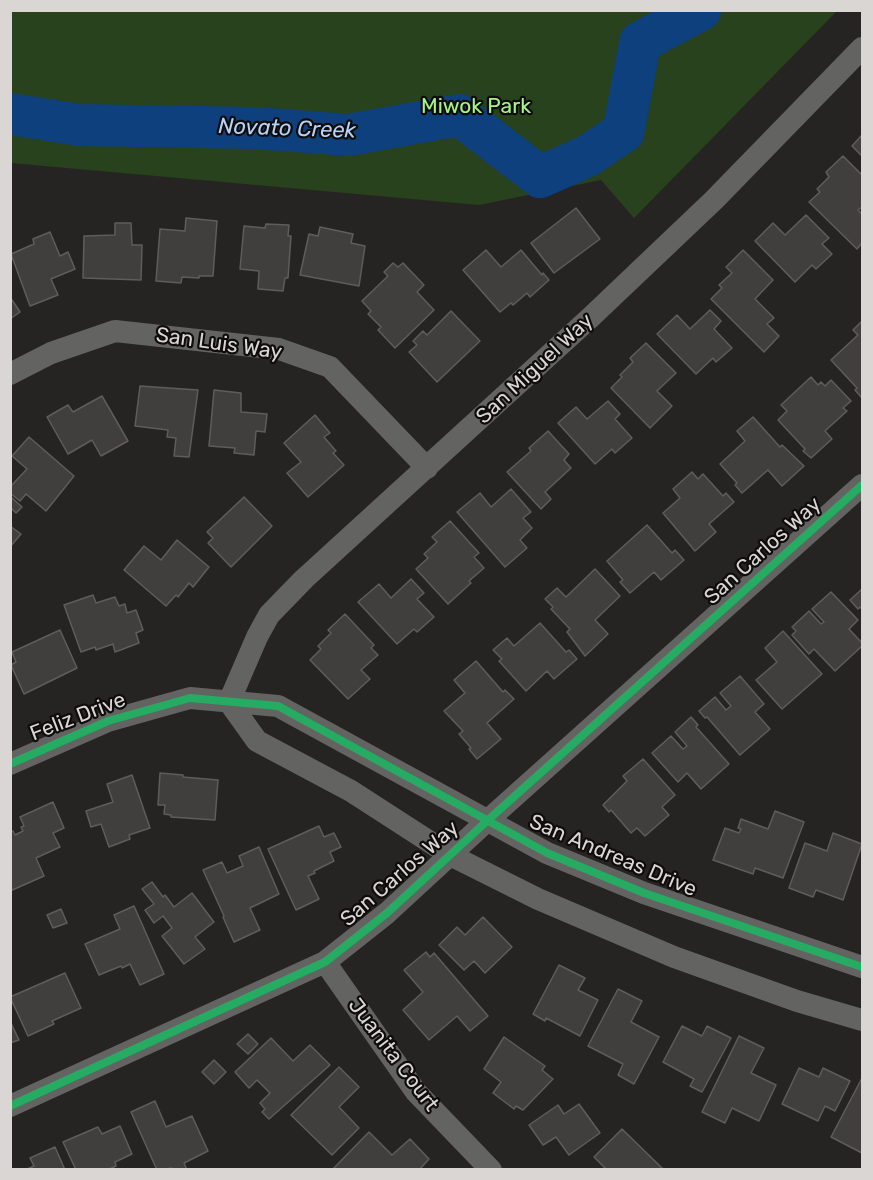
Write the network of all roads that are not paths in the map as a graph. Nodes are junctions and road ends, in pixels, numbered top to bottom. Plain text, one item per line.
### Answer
1 (862, 48) edge
2 (10, 374) edge
3 (427, 468) junction
4 (862, 485) edge
5 (229, 702) junction
6 (10, 764) edge
7 (488, 820) junction
8 (450, 855) junction
9 (325, 962) junction
10 (862, 967) edge
11 (862, 1020) edge
12 (10, 1106) edge
13 (491, 1170) edge

1 - 3 street, San Miguel Way
2 - 3 street, San Luis Way
3 - 5 street, San Miguel Way
4 - 7 street, San Carlos Way
5 - 6 street, Feliz Drive
5 - 7 street, San Andreas Drive
5 - 8 street
7 - 8 street, San Carlos Way
7 - 10 street, San Andreas Drive
8 - 9 street, San Carlos Way
8 - 11 street
9 - 12 street, San Carlos Way
9 - 13 street, Juanita Court

